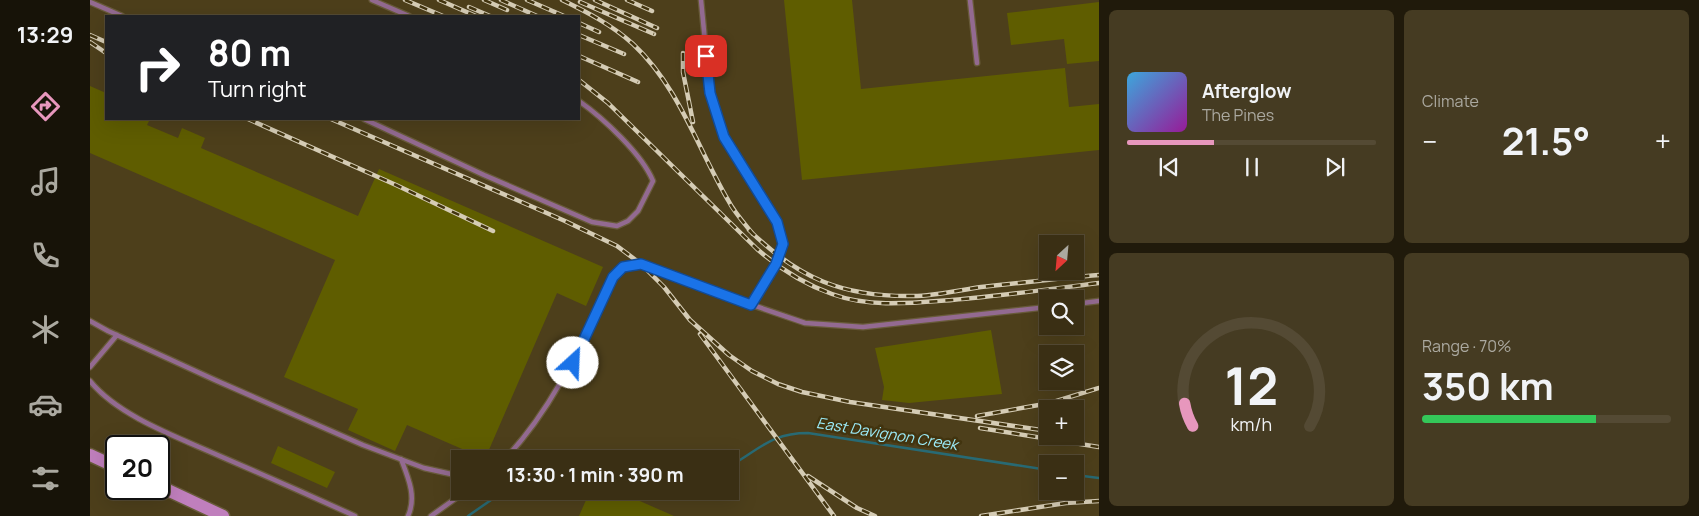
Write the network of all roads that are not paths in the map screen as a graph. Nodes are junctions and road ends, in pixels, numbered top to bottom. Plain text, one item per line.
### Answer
1 (372, 0) edge
2 (701, 0) edge
3 (970, 0) edge
4 (90, 2) edge
5 (120, 15) edge
6 (407, 15) edge
7 (977, 63) dead end
8 (580, 102) edge
9 (366, 120) edge
10 (1099, 301) edge
11 (1084, 303) edge
12 (751, 305) junction
13 (1039, 308) edge
14 (90, 321) edge
15 (116, 335) junction
16 (90, 367) edge
17 (90, 381) edge
18 (512, 450) edge
19 (90, 455) edge
20 (401, 459) junction
21 (105, 462) edge
22 (451, 474) edge
23 (170, 491) edge
24 (453, 500) edge
25 (223, 516) edge
26 (355, 516) edge
27 (408, 516) edge
28 (431, 516) edge

1 - 6 lane
2 - 12 lane
3 - 7 lane
4 - 5 lane
8 - 9 lane
10 - 11 lane
12 - 13 lane
12 - 18 lane
14 - 15 lane
15 - 16 lane
15 - 20 lane
17 - 26 lane
19 - 21 main road
20 - 22 lane
20 - 27 lane
23 - 25 main road
24 - 28 lane

